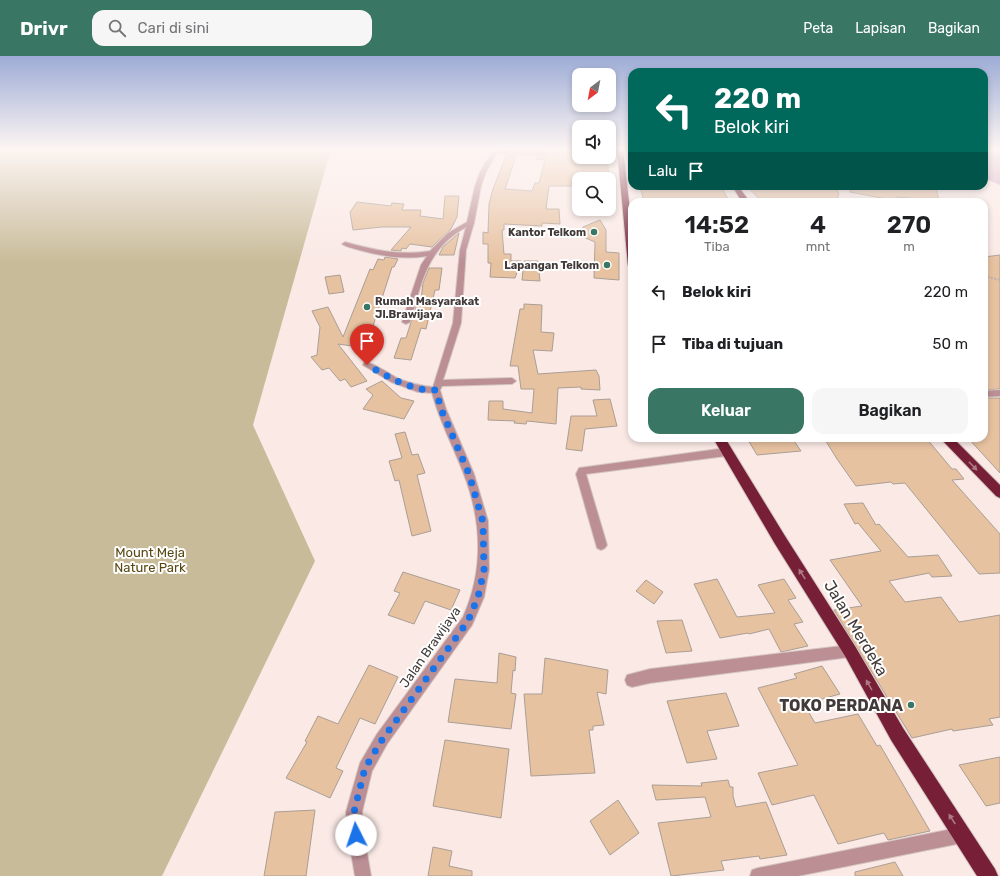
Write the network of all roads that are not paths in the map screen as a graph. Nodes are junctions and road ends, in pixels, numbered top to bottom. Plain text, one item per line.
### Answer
1 (478, 187) edge
2 (624, 187) edge
3 (471, 224) junction
4 (628, 226) edge
5 (345, 244) dead end
6 (433, 253) junction
7 (406, 322) dead end
8 (367, 365) dead end
9 (512, 381) dead end
10 (438, 387) junction
11 (1000, 393) edge
12 (988, 394) edge
13 (721, 442) edge
14 (950, 442) edge
15 (726, 452) junction
16 (1000, 493) edge
17 (601, 545) dead end
18 (850, 651) junction
19 (632, 680) dead end
20 (962, 835) junction
21 (363, 876) edge
22 (758, 876) edge
23 (988, 876) edge

1 - 3 street
2 - 4 highway
3 - 6 street
3 - 10 street
5 - 6 street
6 - 7 street
8 - 10 street
9 - 10 street
10 - 21 street, Jalan Brawijaya
11 - 12 street
13 - 15 highway, Jalan Merdeka
14 -> 16 highway
15 - 17 street
18 -> 15 highway, Jalan Merdeka
18 - 19 street
20 -> 18 highway, Jalan Merdeka
20 - 22 street
20 - 23 highway, Jalan Merdeka

